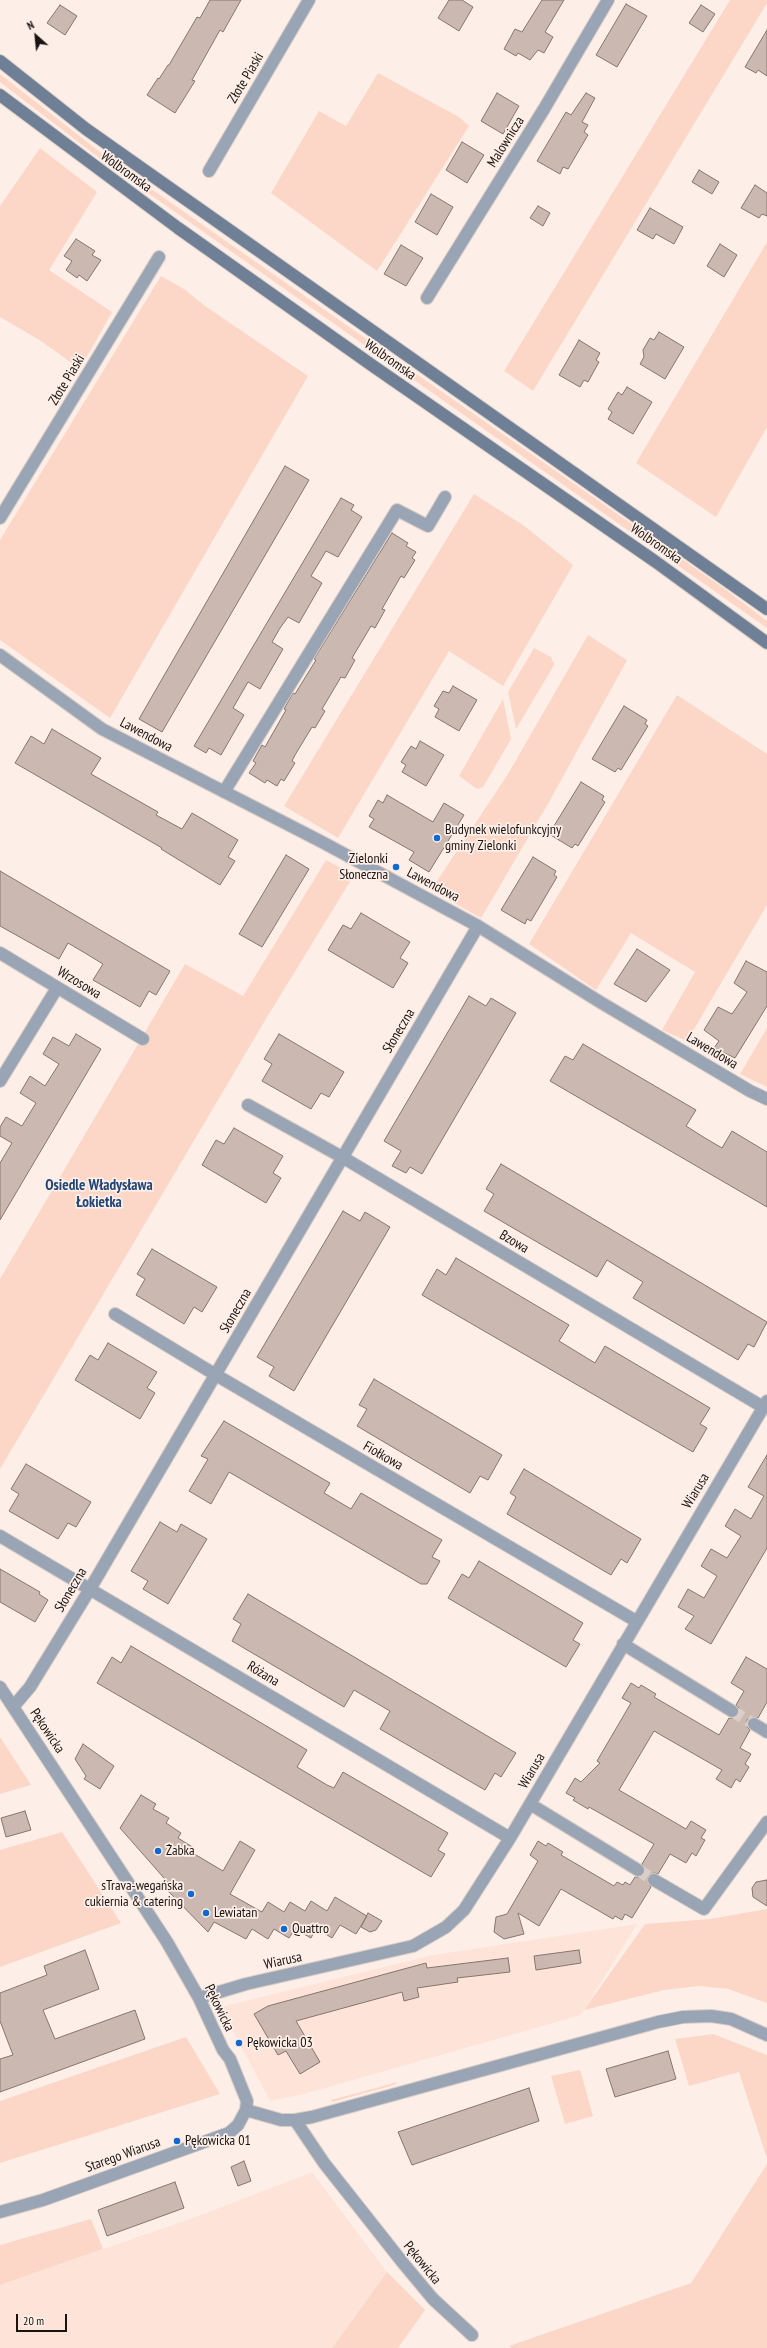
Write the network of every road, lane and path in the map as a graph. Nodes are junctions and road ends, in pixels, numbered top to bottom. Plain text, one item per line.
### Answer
1 (309, 0) edge
2 (608, 0) edge
3 (0, 61) edge
4 (0, 95) edge
5 (208, 170) dead end
6 (159, 258) dead end
7 (427, 298) dead end
8 (445, 497) dead end
9 (0, 518) edge
10 (767, 609) edge
11 (767, 643) edge
12 (0, 655) edge
13 (224, 792) junction
14 (478, 926) junction
15 (0, 954) edge
16 (58, 988) junction
17 (143, 1039) dead end
18 (0, 1081) edge
19 (767, 1099) edge
20 (248, 1105) dead end
21 (342, 1157) junction
22 (115, 1314) dead end
23 (216, 1375) junction
24 (765, 1404) edge
25 (0, 1536) edge
26 (90, 1589) junction
27 (636, 1621) junction
28 (623, 1644) junction
29 (0, 1687) edge
30 (13, 1707) junction
31 (732, 1711) tunnel mouth
32 (754, 1724) tunnel mouth
33 (767, 1732) edge
34 (530, 1804) junction
35 (767, 1822) edge
36 (510, 1838) junction
37 (638, 1870) tunnel mouth
38 (654, 1880) tunnel mouth
39 (199, 1998) junction
40 (767, 2035) edge
41 (246, 2110) junction
42 (295, 2120) junction
43 (0, 2212) edge
44 (472, 2335) dead end

1 - 5 street, Złote Piaski
2 - 7 street, Malownicza
3 - 10 main road, Wolbromska
4 - 11 main road, Wolbromska
6 - 9 street, Złote Piaski
8 - 13 street
12 - 13 street, Lawendowa
13 - 14 street, Lawendowa
14 - 19 street, Lawendowa
14 - 21 street, Słoneczna
15 - 16 street, Wrzosowa
16 - 17 street, Wrzosowa
16 - 18 street
20 - 21 street, Bzowa
21 - 23 street, Słoneczna
21 - 24 street, Bzowa
22 - 23 street, Fiołkowa
23 - 26 street, Słoneczna
23 - 27 street, Fiołkowa
24 - 27 street, Wiarusa
25 - 26 street, Różana
26 - 30 street, Słoneczna
26 - 36 street, Różana
27 - 28 street, Wiarusa
28 - 31 street
28 - 34 street, Wiarusa
29 - 30 street, Pękowicka
30 - 39 street, Pękowicka
32 - 33 street
34 - 36 street, Wiarusa
34 - 37 street
35 - 38 street
36 - 39 street, Wiarusa
39 - 41 street, Pękowicka
40 - 42 street
41 - 42 street
41 - 43 street, Starego Wiarusa
42 - 44 street, Pękowicka

